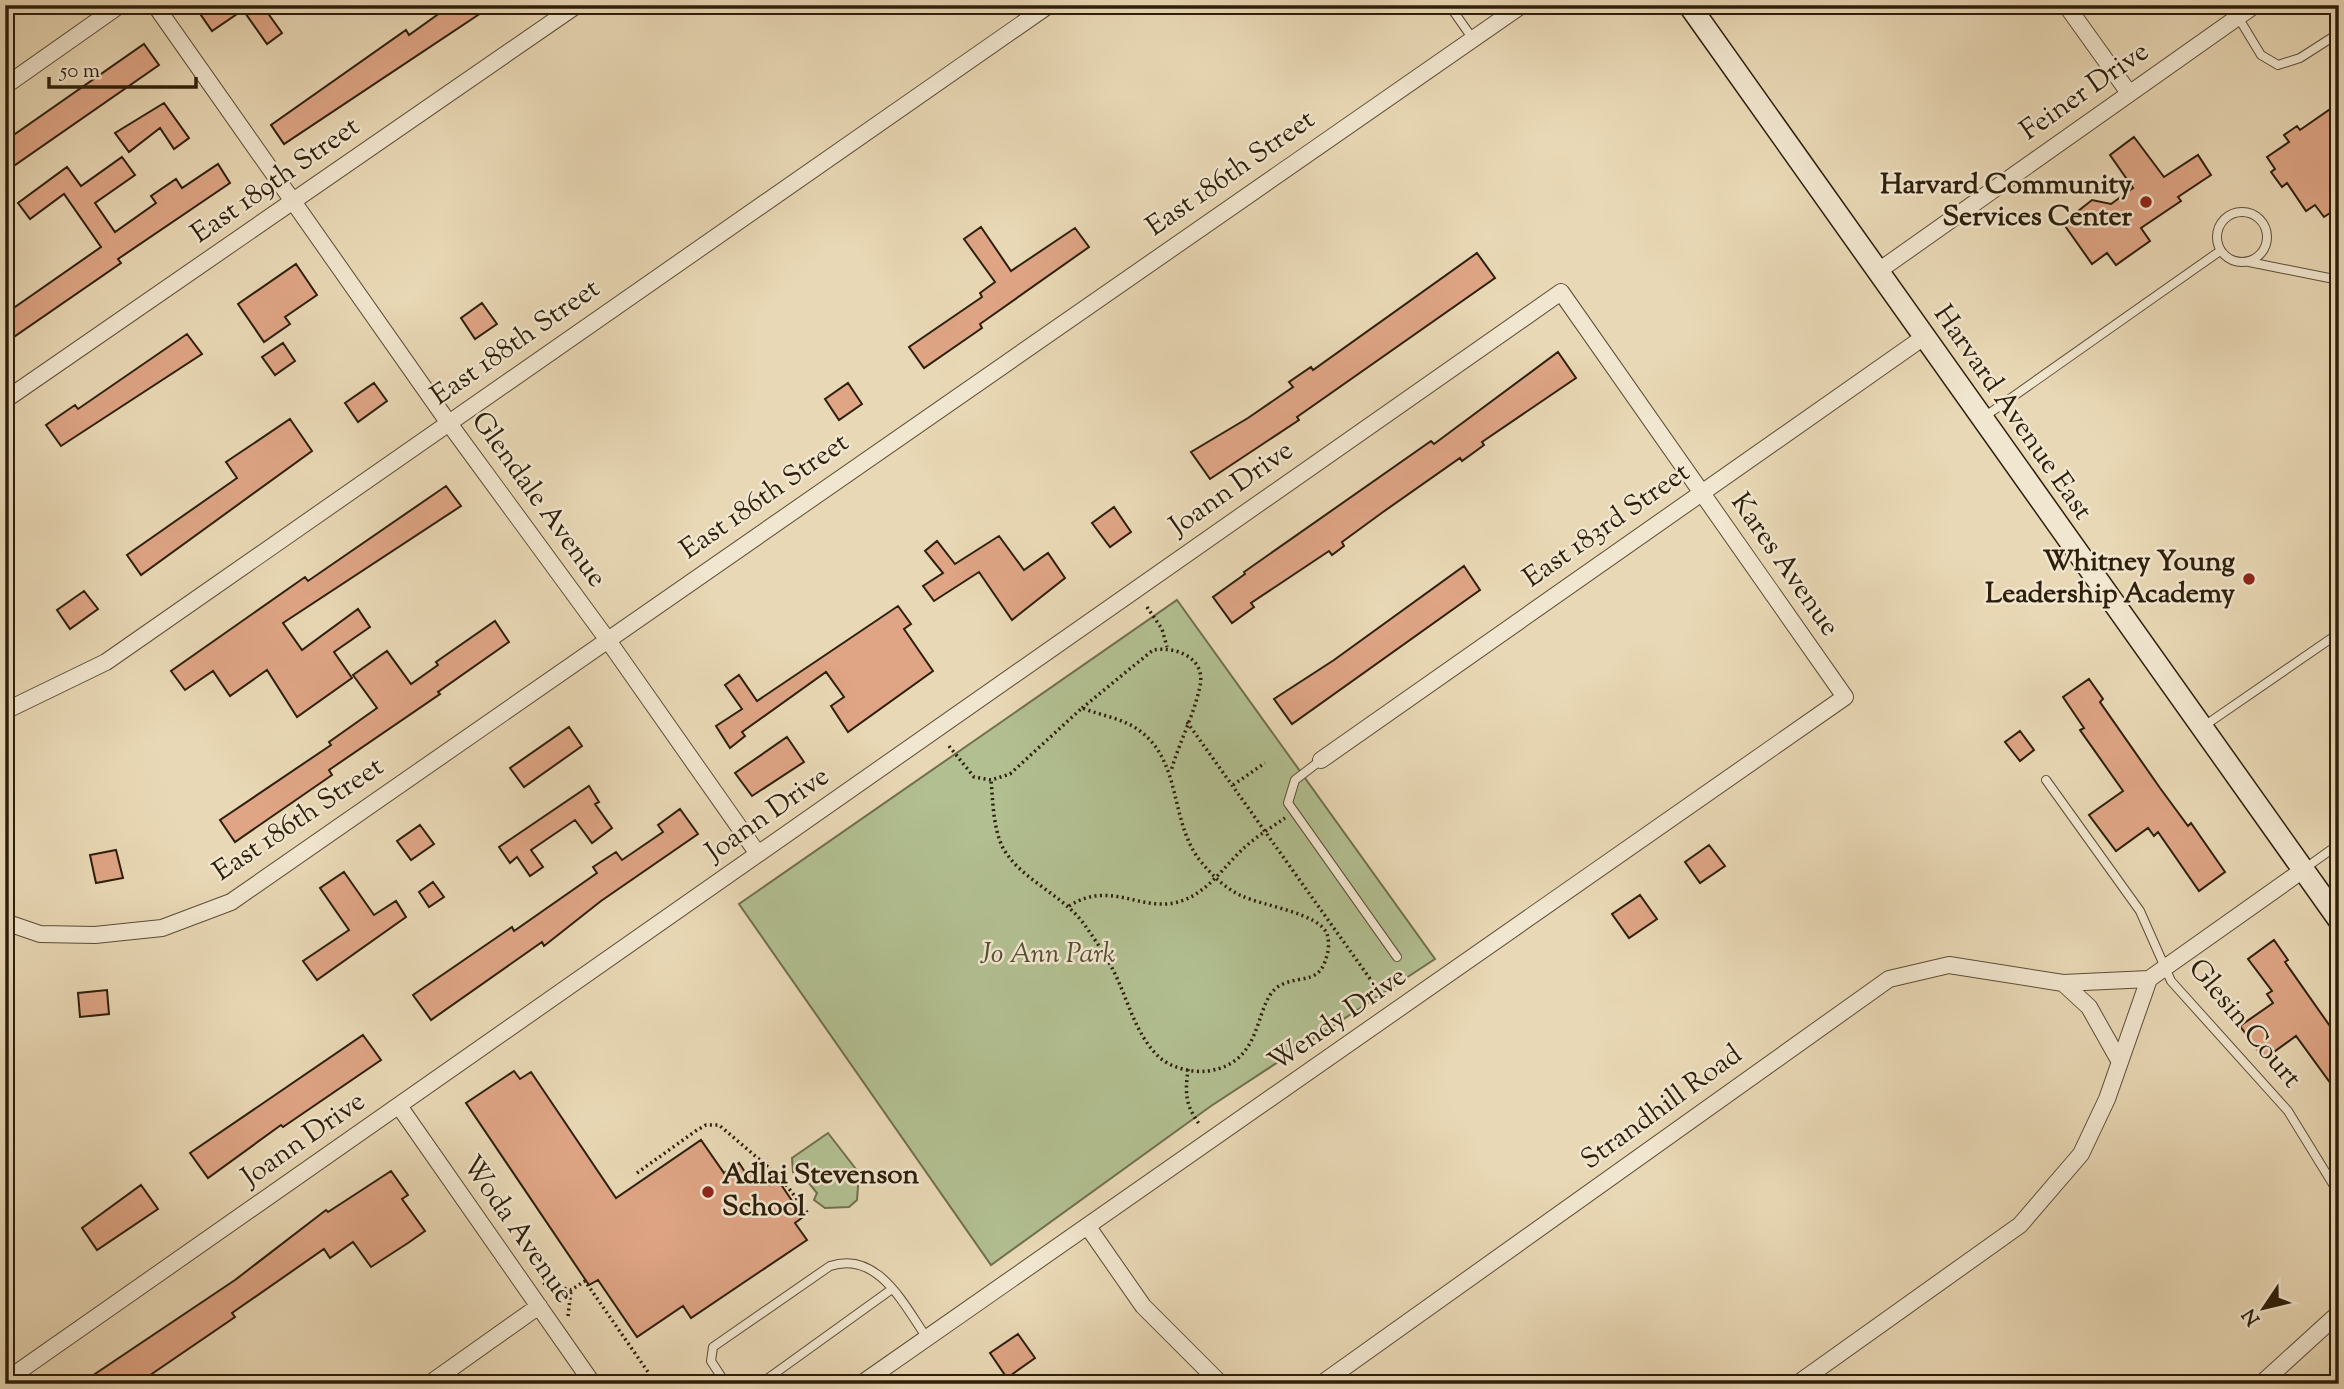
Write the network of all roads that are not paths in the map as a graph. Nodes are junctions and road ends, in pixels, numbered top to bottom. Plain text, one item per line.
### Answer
1 (120, 5) edge
2 (155, 5) edge
3 (577, 5) edge
4 (1049, 5) edge
5 (1449, 5) edge
6 (1522, 5) edge
7 (1689, 5) edge
8 (2066, 5) edge
9 (2255, 5) edge
10 (2238, 17) junction
11 (2339, 33) edge
12 (1473, 39) junction
13 (5, 86) edge
14 (2129, 93) junction
15 (293, 202) junction
16 (2220, 251) junction
17 (2249, 262) junction
18 (1877, 272) junction
19 (2339, 280) edge
20 (1561, 292) joint
21 (1924, 337) junction
22 (5, 400) edge
23 (1981, 419) junction
24 (448, 422) junction
25 (1701, 492) junction
26 (2339, 634) edge
27 (607, 639) junction
28 (1844, 697) joint
29 (5, 711) edge
30 (2202, 727) junction
31 (1321, 760) joint
32 (2046, 780) dead end
33 (2339, 844) edge
34 (758, 854) junction
35 (2303, 870) junction
36 (2339, 920) edge
37 (5, 922) edge
38 (1397, 957) dead end
39 (2167, 968) junction
40 (2149, 979) junction
41 (2063, 983) junction
42 (2120, 1062) junction
43 (399, 1106) junction
44 (2339, 1194) edge
45 (1088, 1227) junction
46 (892, 1290) junction
47 (539, 1307) junction
48 (2339, 1313) edge
49 (927, 1338) junction
50 (5, 1381) edge
51 (429, 1384) edge
52 (593, 1384) edge
53 (726, 1384) edge
54 (760, 1384) edge
55 (861, 1384) edge
56 (1221, 1384) edge
57 (1321, 1384) edge
58 (1797, 1384) edge
59 (2261, 1384) edge

1 - 13 street
2 - 15 street, Glendale Avenue
3 - 15 street, East 189th Street
4 - 24 street, East 188th Street
5 - 12 lane
6 - 12 street, East 186th Street
7 - 18 main road, Harvard Avenue East
8 - 14 street
9 - 10 street, Feiner Drive
10 - 11 lane
10 - 14 street, Feiner Drive
12 - 27 street, East 186th Street
14 - 18 street, Feiner Drive
15 - 22 street, East 189th Street
15 - 24 street, Glendale Avenue
16 - 17 lane
16 - 17 lane
16 - 23 lane
17 - 19 lane
18 - 21 main road, Harvard Avenue East
20 - 25 street, Kares Avenue
20 - 34 street, Joann Drive
21 - 23 main road, Harvard Avenue East
21 - 25 street, East 183rd Street
23 - 30 main road, Harvard Avenue East
24 - 27 street, Glendale Avenue
24 - 29 street, East 188th Street
25 - 28 street, Kares Avenue
25 - 31 street, East 183rd Street
26 - 30 lane
27 - 34 street, Glendale Avenue
27 - 37 street, East 186th Street
28 - 45 street, Wendy Drive
30 - 35 main road, Harvard Avenue East
31 - 38 lane
32 - 39 lane, Glesin Court
33 - 35 lane
34 - 43 street, Joann Drive
35 - 36 main road, Harvard Avenue East
35 - 39 street
39 - 40 street
39 - 44 lane, Glesin Court
40 - 41 street, Strandhill Road
40 - 42 street
41 - 42 street
41 - 57 street, Strandhill Road
42 - 58 street
43 - 47 street, Woda Avenue
43 - 50 street, Joann Drive
45 - 49 street, Wendy Drive
45 - 56 street
46 - 49 lane
46 - 53 lane
46 - 54 lane
47 - 51 street
47 - 52 street, Woda Avenue
48 - 59 street
49 - 55 street, Wendy Drive

